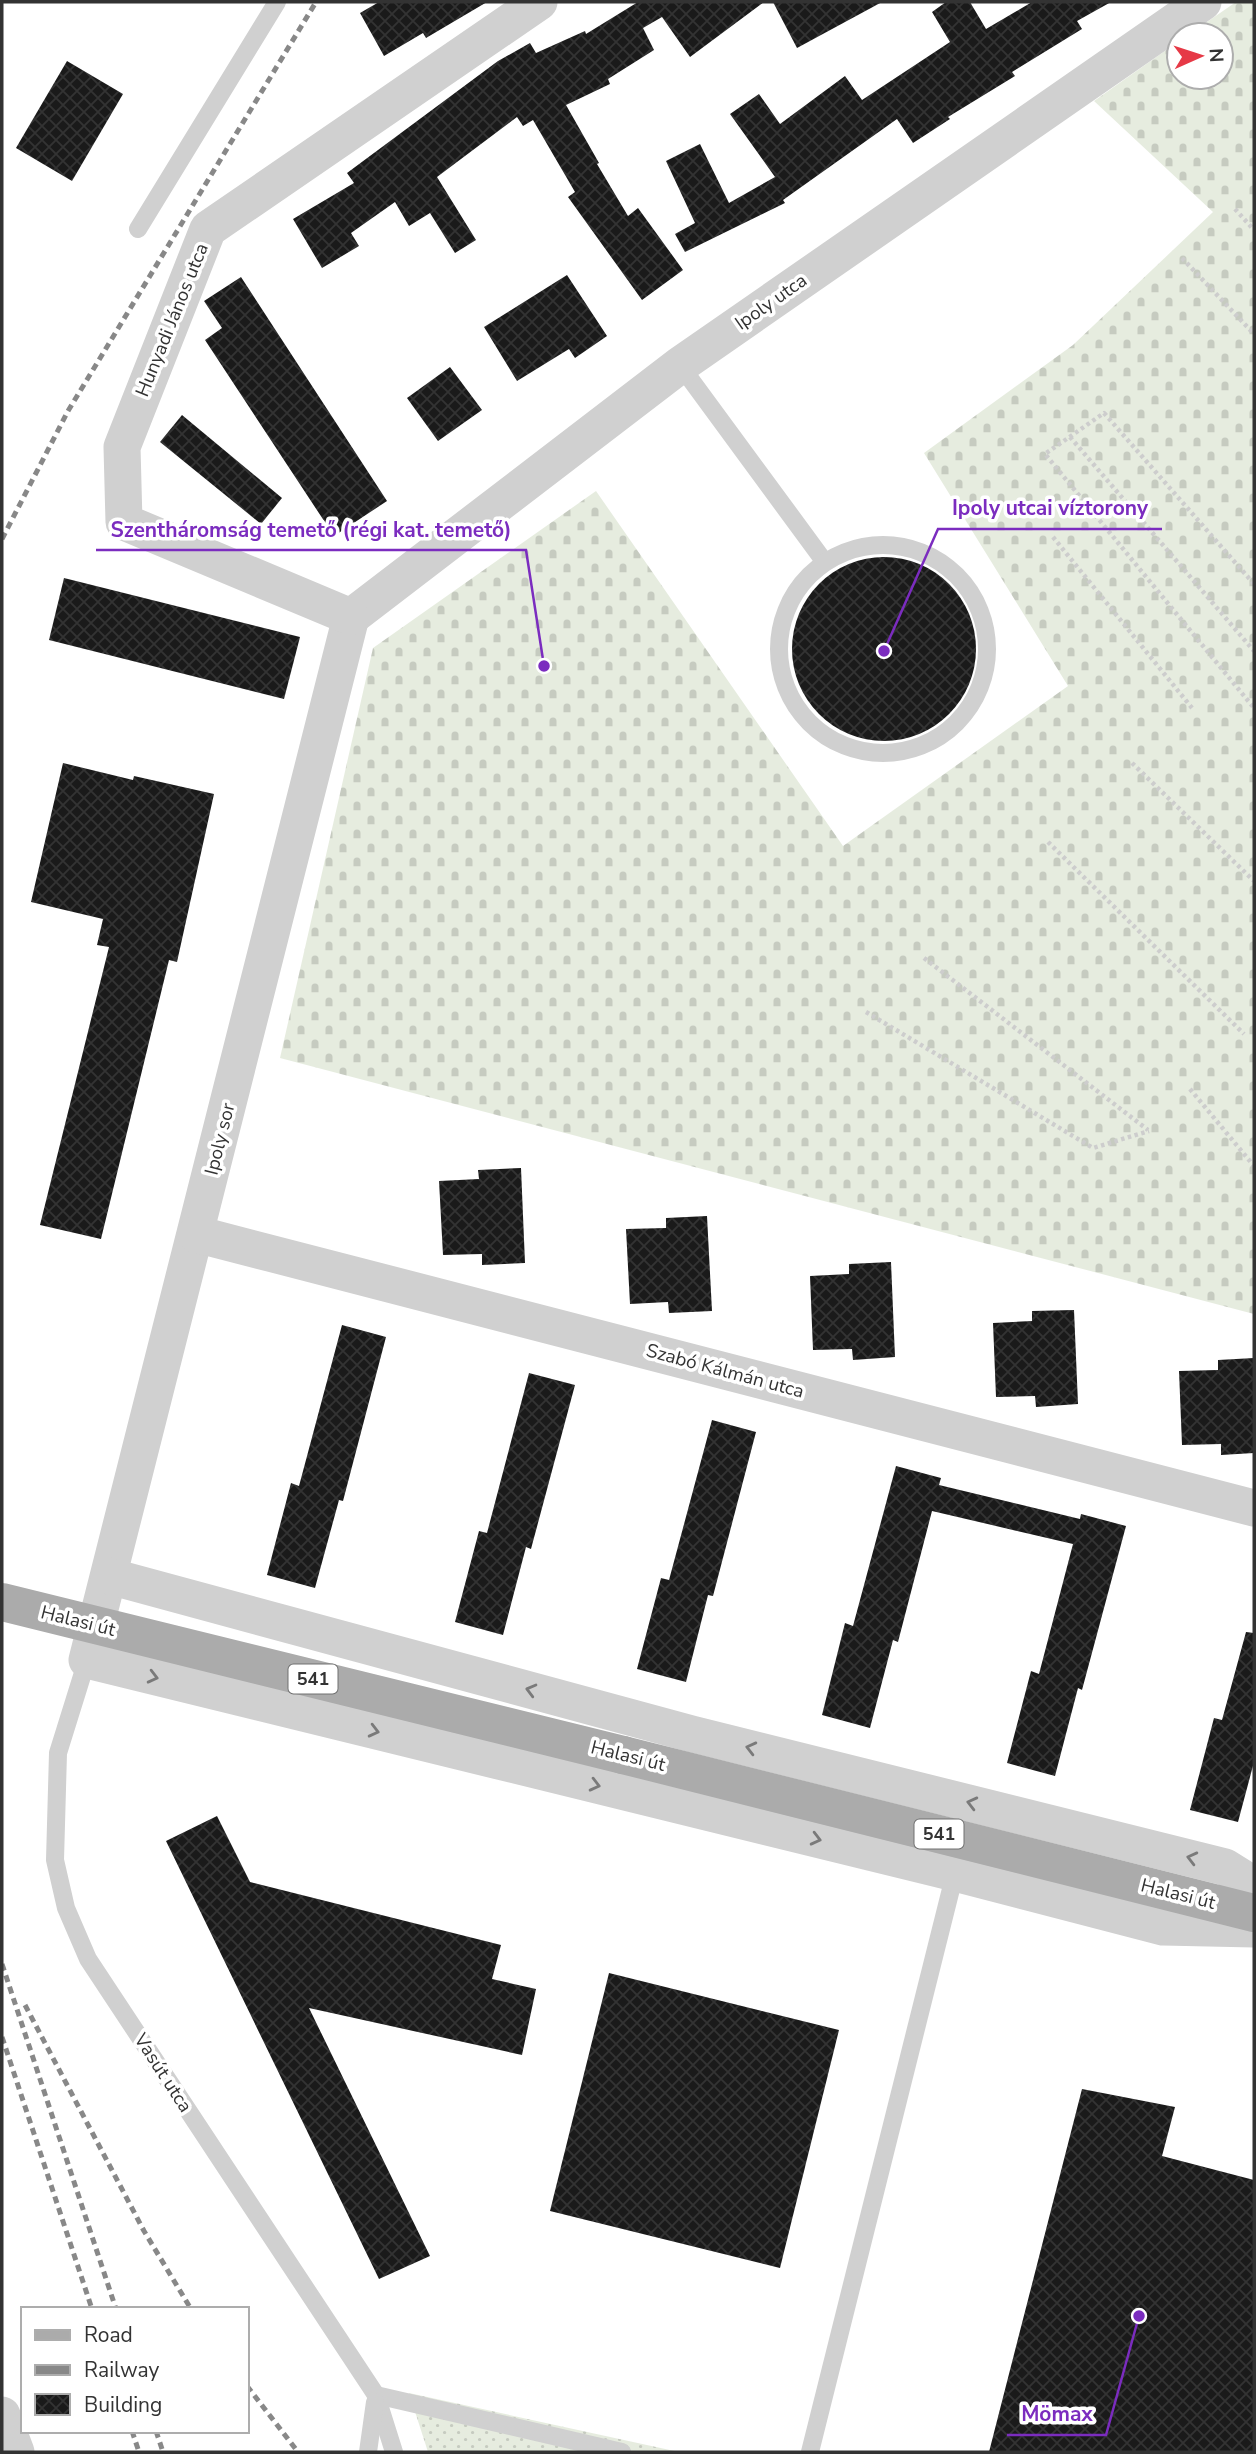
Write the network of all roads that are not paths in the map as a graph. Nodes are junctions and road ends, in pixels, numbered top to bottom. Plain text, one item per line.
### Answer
1 (277, 2) edge
2 (539, 2) edge
3 (1203, 2) edge
4 (138, 229) dead end
5 (680, 365) junction
6 (824, 561) junction
7 (351, 617) junction
8 (196, 1234) junction
9 (1254, 1508) edge
10 (109, 1576) junction
11 (2, 1602) edge
12 (87, 1660) junction
13 (955, 1873) junction
14 (1254, 1885) edge
15 (1254, 1913) edge
16 (1254, 1929) edge
17 (376, 2395) junction
18 (2, 2415) edge
19 (16, 2452) edge
20 (368, 2452) edge
21 (394, 2452) edge
22 (622, 2452) edge
23 (810, 2452) edge

1 - 4 lane
2 - 7 street, Hunyadi János utca
3 - 5 street, Ipoly utca
5 - 6 lane
5 - 7 street, Ipoly utca
6 - 6 lane
7 - 8 street, Ipoly sor
8 - 9 street, Szabó Kálmán utca
8 - 10 street, Ipoly sor
10 - 12 street, Ipoly sor
14 -> 10 street
11 - 15 main road, Halasi út / 541, bridge
12 -> 13 street
12 - 17 lane, Vasút utca
13 - 16 street
13 - 23 lane
17 - 20 lane
17 - 21 lane, Vasút utca
17 - 22 lane
18 - 19 street

